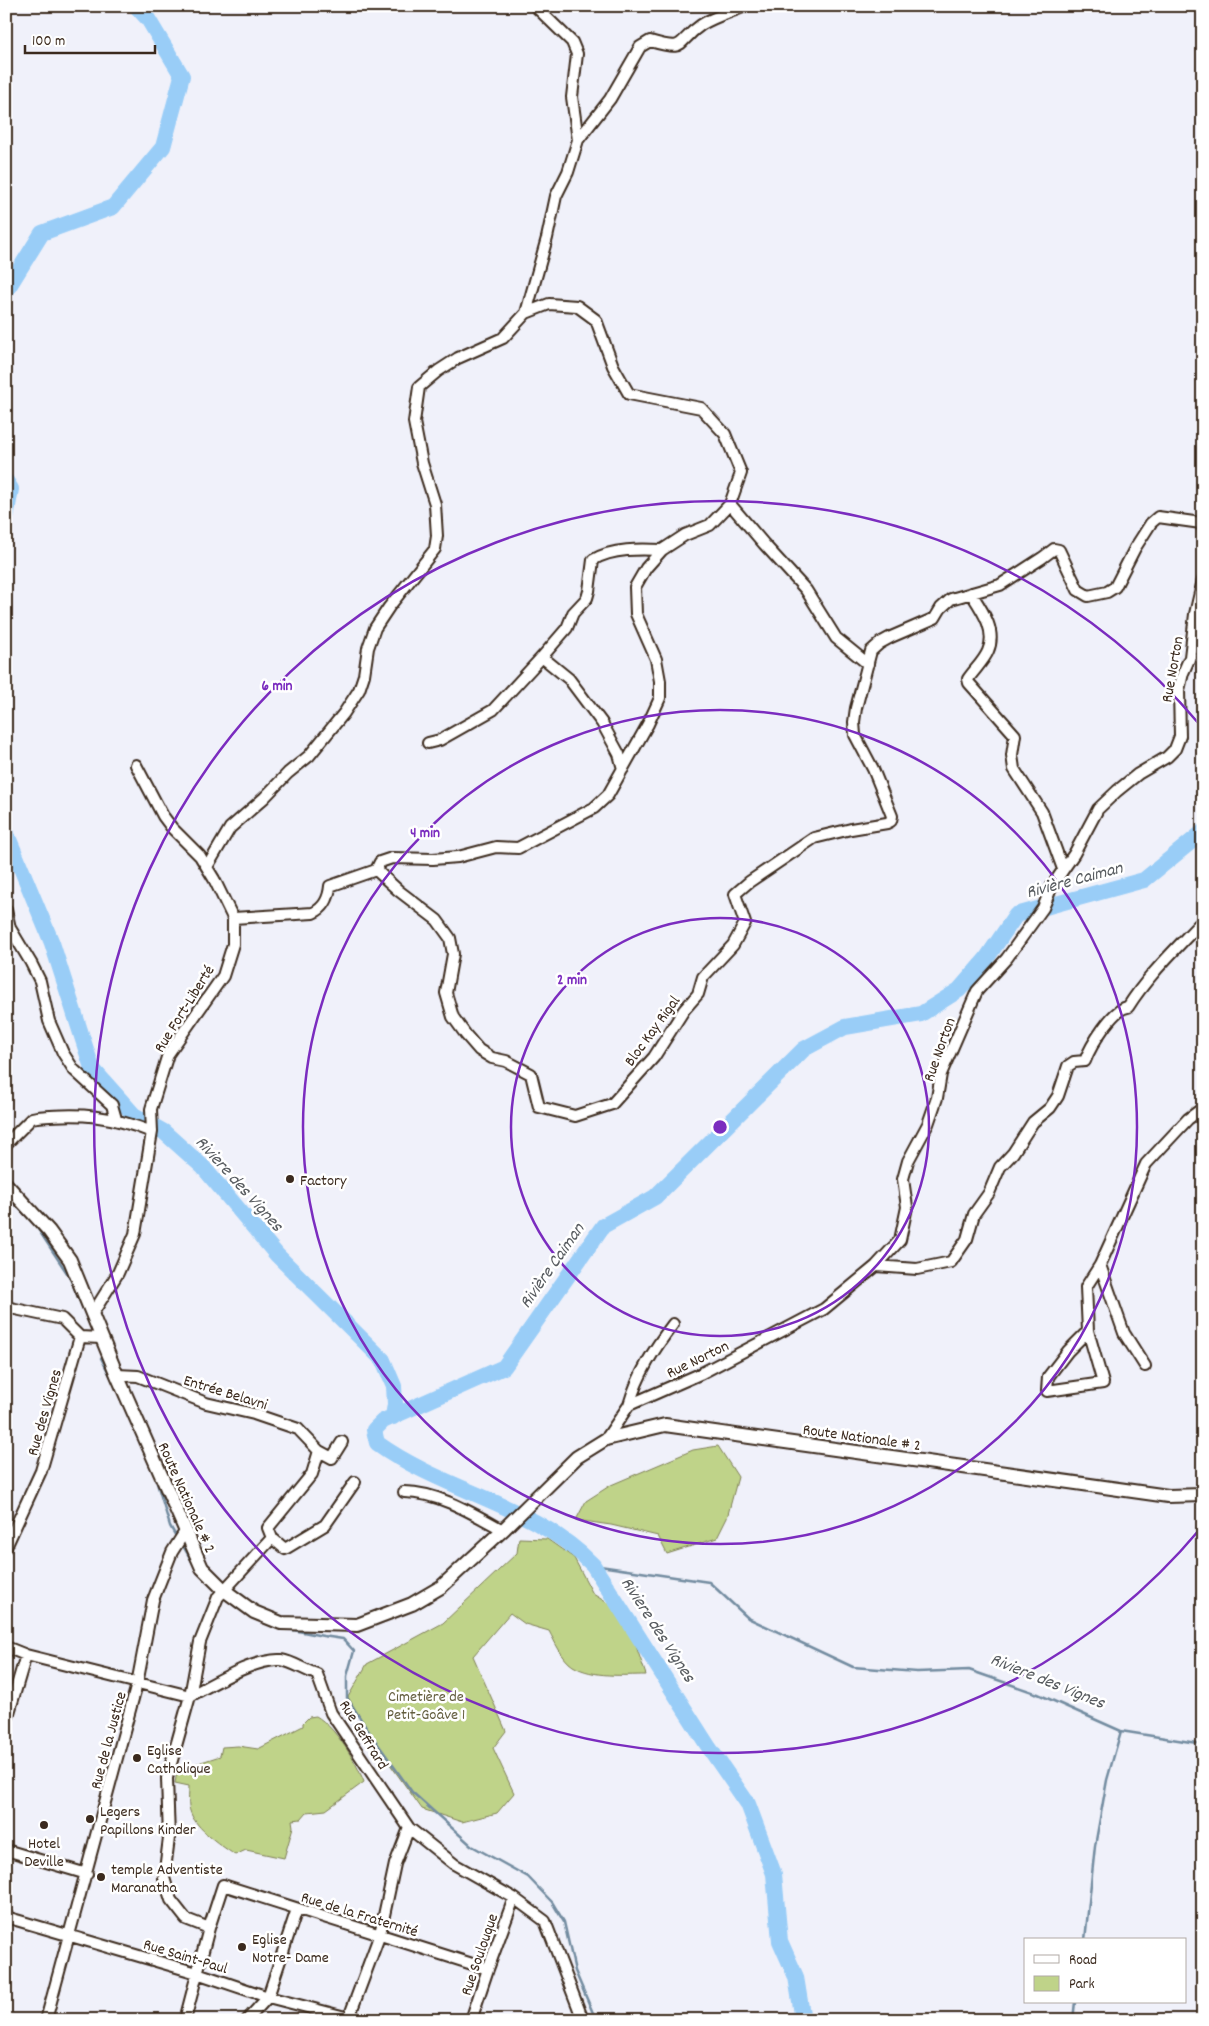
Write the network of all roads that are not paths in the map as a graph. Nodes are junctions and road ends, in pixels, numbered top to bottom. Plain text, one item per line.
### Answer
1 (535, 6) edge
2 (745, 6) edge
3 (578, 140) junction
4 (526, 313) junction
5 (730, 504) junction
6 (1203, 528) edge
7 (662, 550) junction
8 (1203, 580) edge
9 (972, 593) junction
10 (542, 657) junction
11 (868, 664) junction
12 (428, 743) dead end
13 (136, 765) dead end
14 (623, 769) junction
15 (207, 867) junction
16 (1063, 869) junction
17 (376, 870) junction
18 (6, 910) edge
19 (233, 918) junction
20 (1203, 920) edge
21 (1203, 1108) edge
22 (116, 1119) junction
23 (152, 1132) junction
24 (6, 1144) edge
25 (6, 1184) edge
26 (1100, 1265) junction
27 (876, 1266) junction
28 (6, 1307) edge
29 (93, 1313) junction
30 (673, 1324) dead end
31 (1088, 1332) junction
32 (80, 1337) junction
33 (102, 1338) junction
34 (1145, 1366) dead end
35 (117, 1375) junction
36 (629, 1405) junction
37 (606, 1439) junction
38 (342, 1442) dead end
39 (319, 1451) junction
40 (355, 1482) dead end
41 (404, 1492) dead end
42 (1203, 1495) edge
43 (504, 1529) junction
44 (186, 1530) junction
45 (272, 1538) junction
46 (6, 1548) edge
47 (221, 1594) junction
48 (6, 1647) edge
49 (26, 1655) junction
50 (137, 1684) junction
51 (190, 1696) junction
52 (6, 1723) edge
53 (409, 1828) junction
54 (6, 1850) edge
55 (87, 1874) junction
56 (514, 1898) junction
57 (297, 1909) junction
58 (6, 1917) edge
59 (209, 1928) junction
60 (380, 1934) junction
61 (70, 1935) junction
62 (488, 1970) junction
63 (197, 1973) junction
64 (268, 1997) junction
65 (351, 2019) edge
66 (46, 2020) edge
67 (185, 2020) edge
68 (246, 2020) edge
69 (472, 2020) edge
70 (583, 2020) edge

1 - 3 street
2 - 3 street
3 - 4 street
4 - 5 street
4 - 15 street
5 - 7 street
5 - 11 street
6 - 9 street
7 - 10 street
7 - 14 street
8 - 16 street, Rue Norton
9 - 11 street
9 - 16 street
10 - 12 street
10 - 14 street
11 - 17 street, Bloc Kay Rigal
13 - 15 street, Rue Fort-Liberté
14 - 17 street
15 - 19 street, Rue Fort-Liberté
16 - 27 street, Rue Norton
17 - 19 street
18 - 22 street
19 - 23 street, Rue Fort-Liberté
20 - 27 street
21 - 26 street
22 - 23 street
22 - 24 street
23 - 29 street, Rue Fort-Liberté
25 - 29 main road, Route Nationale # 2
26 - 31 street
26 - 34 street
27 - 36 street, Rue Norton
28 - 32 street
29 - 33 main road, Route Nationale # 2
30 - 36 street
31 - 31 street
32 - 33 street
32 - 46 street, Rue des Vignes
33 - 35 main road, Route Nationale # 2
35 - 39 street, Entrée Belavni
35 - 44 main road, Route Nationale # 2
36 - 37 street
37 - 42 main road, Route Nationale # 2
37 - 43 main road, Route Nationale # 2
38 - 39 street
39 - 45 street
40 - 45 street
41 - 43 street
43 - 47 main road, Route Nationale # 2
44 - 47 main road, Route Nationale # 2
44 - 50 street, Rue de la Justice
45 - 47 street
47 - 51 street
48 - 49 street
49 - 50 street
49 - 52 street
50 - 51 street
50 - 55 street, Rue de la Justice
51 - 53 street, Rue Geffrard
51 - 59 street
53 - 56 street, Rue Geffrard
53 - 60 street
54 - 55 street
55 - 61 street, Rue de la Justice
56 - 62 street, Rue Soulouque
56 - 70 street, Rue Geffrard
57 - 59 street, Rue de la Fraternité
57 - 60 street, Rue de la Fraternité
57 - 64 street
58 - 61 street, Rue Saint-Paul
59 - 63 street
60 - 62 street, Rue de la Fraternité
60 - 65 street
61 - 63 street, Rue Saint-Paul
61 - 66 street, Rue de la Justice
62 - 69 street, Rue Soulouque
63 - 64 street, Rue Saint-Paul
63 - 67 street
64 - 65 street, Rue Saint-Paul
64 - 68 street

